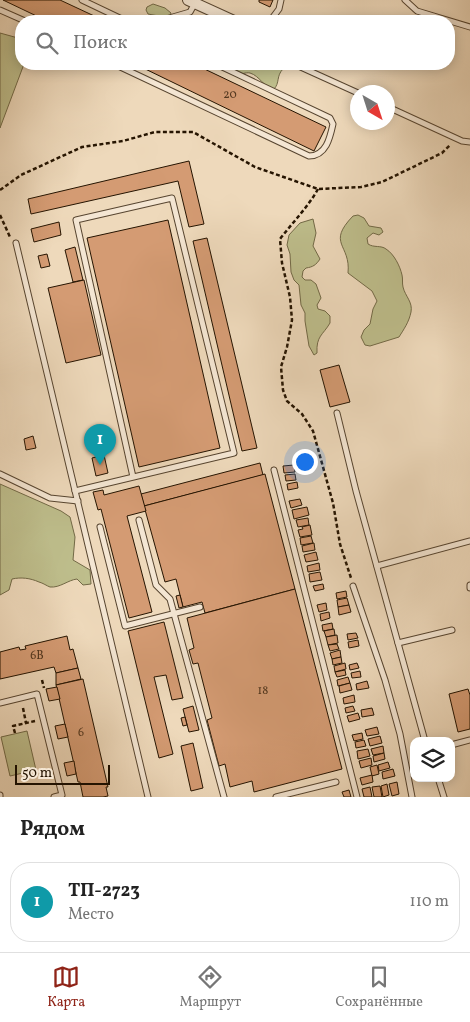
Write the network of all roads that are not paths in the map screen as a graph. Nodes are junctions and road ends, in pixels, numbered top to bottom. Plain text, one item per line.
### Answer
1 (82, 0) edge
2 (281, 0) edge
3 (405, 0) edge
4 (191, 1) edge
5 (0, 10) edge
6 (113, 15) edge
7 (180, 15) edge
8 (221, 15) edge
9 (274, 15) edge
10 (431, 15) edge
11 (15, 17) edge
12 (455, 22) edge
13 (470, 26) edge
14 (127, 70) edge
15 (229, 70) edge
16 (307, 70) edge
17 (350, 89) edge
18 (395, 110) edge
19 (470, 142) edge
20 (16, 243) road end
21 (337, 413) dead end
22 (274, 470) dead end
23 (0, 474) edge
24 (133, 477) junction
25 (75, 491) junction
26 (78, 501) junction
27 (139, 520) dead end
28 (100, 526) dead end
29 (470, 541) edge
30 (377, 566) junction
31 (353, 586) road end
32 (200, 607) dead end
33 (174, 614) junction
34 (452, 630) dead end
35 (398, 643) junction
36 (0, 703) edge
37 (424, 737) edge
38 (470, 740) edge
39 (455, 744) edge
40 (336, 782) dead end
41 (439, 782) edge
42 (54, 797) edge
43 (148, 797) edge
44 (224, 797) edge
45 (276, 797) edge
46 (357, 797) edge
47 (412, 797) edge
48 (442, 797) edge

1 - 6 lane
2 - 9 lane
3 - 10 lane
4 - 7 lane
4 - 8 street
5 - 11 lane
12 - 13 lane
14 - 15 lane
16 - 17 lane
18 - 19 lane
20 - 25 lane
21 - 30 lane
22 - 46 lane
23 - 26 lane
24 - 24 lane
24 - 25 lane
25 - 26 lane
26 - 43 lane
27 - 33 lane
28 - 33 lane
29 - 30 lane
30 - 35 lane
31 - 47 lane
32 - 33 lane
33 - 44 lane
34 - 35 lane
35 - 37 lane
36 - 42 lane
38 - 39 lane
40 - 45 lane
41 - 48 lane

